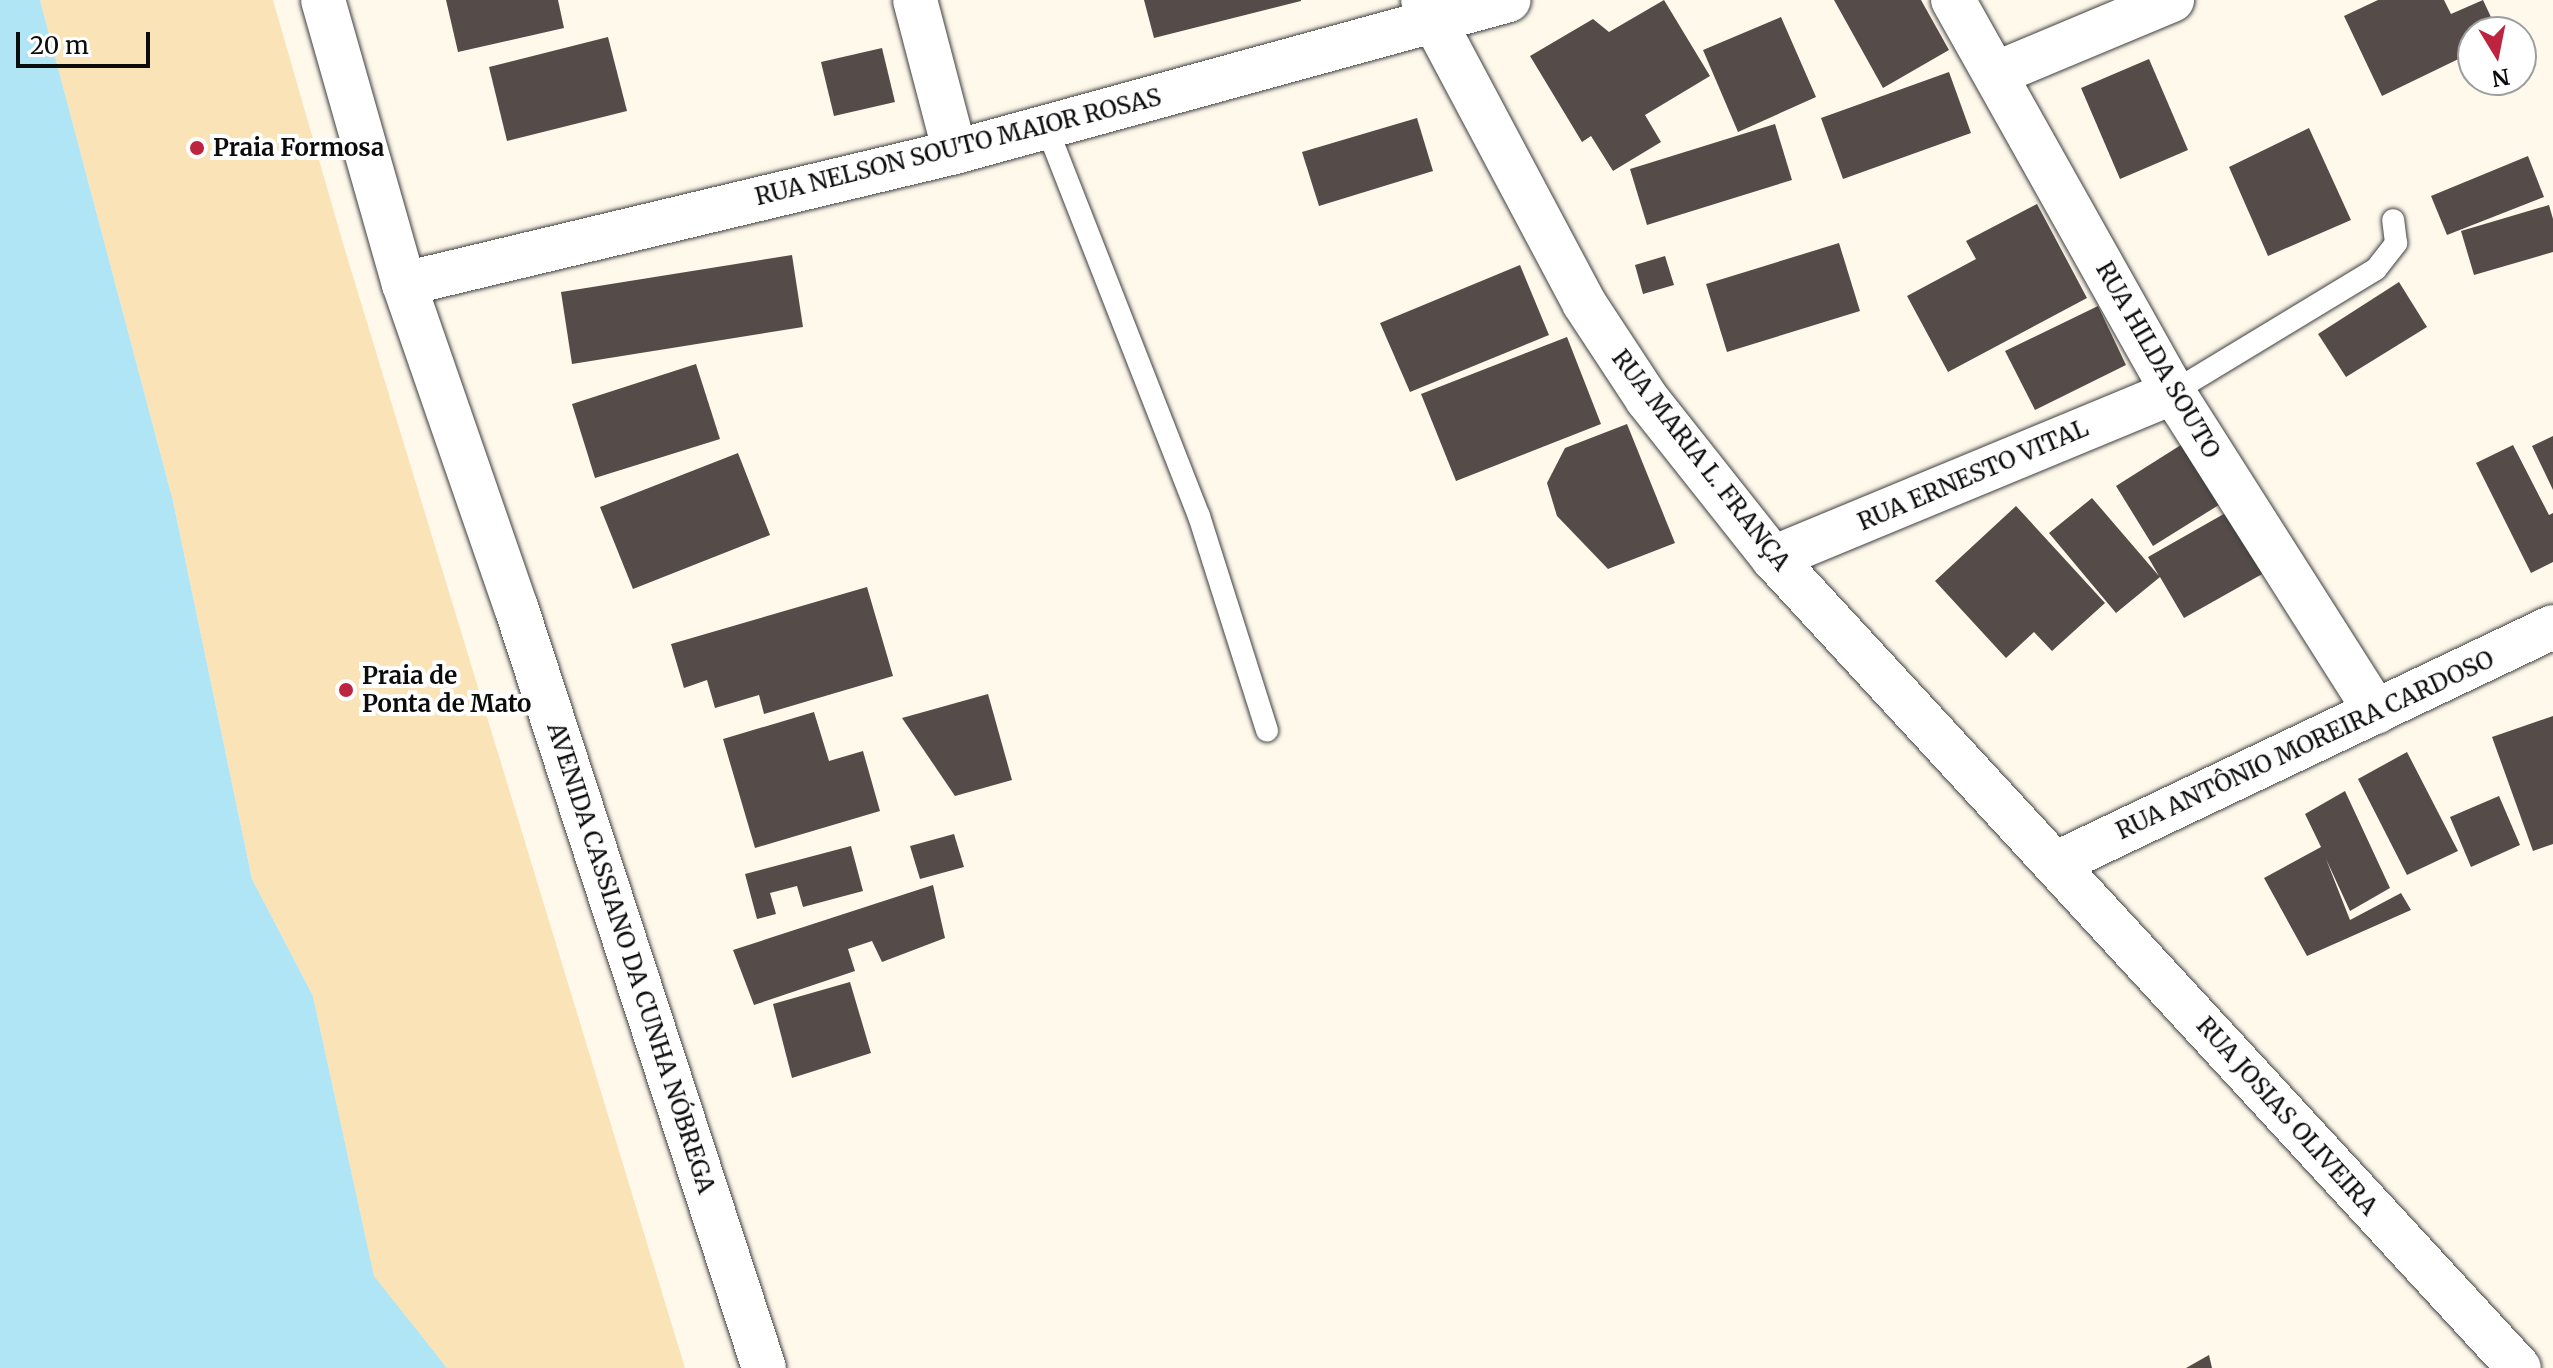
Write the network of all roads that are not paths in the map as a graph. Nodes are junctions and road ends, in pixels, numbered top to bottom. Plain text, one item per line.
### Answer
1 (323, 0) edge
2 (915, 0) edge
3 (1509, 0) edge
4 (1953, 0) edge
5 (2172, 0) edge
6 (1428, 10) edge
7 (1995, 74) junction
8 (1046, 126) junction
9 (955, 152) junction
10 (2393, 220) dead end
11 (404, 284) junction
12 (2173, 392) junction
13 (1773, 558) junction
14 (2553, 627) edge
15 (2376, 712) junction
16 (1267, 731) dead end
17 (2057, 863) junction
18 (764, 1368) edge
19 (2519, 1368) edge

1 - 11 street, AVENIDA CASSIANO DA CUNHA NÓBREGA
2 - 9 street
3 - 6 street, RUA NELSON SOUTO MAIOR ROSAS
4 - 7 street, RUA HILDA SOUTO
5 - 7 street
6 - 8 street, RUA NELSON SOUTO MAIOR ROSAS
6 - 13 street, RUA MARIA L. FRANÇA
7 - 12 street, RUA HILDA SOUTO
8 - 9 street, RUA NELSON SOUTO MAIOR ROSAS
8 - 16 lane
9 - 11 street, RUA NELSON SOUTO MAIOR ROSAS
10 - 12 lane
11 - 18 street, AVENIDA CASSIANO DA CUNHA NÓBREGA
12 - 13 street, RUA ERNESTO VITAL
12 - 15 street, RUA HILDA SOUTO
13 - 17 street, RUA MARIA L. FRANÇA
14 - 15 street, RUA ANTÔNIO MOREIRA CARDOSO
15 - 17 street, RUA ANTÔNIO MOREIRA CARDOSO
17 - 19 street, RUA JOSIAS OLIVEIRA

